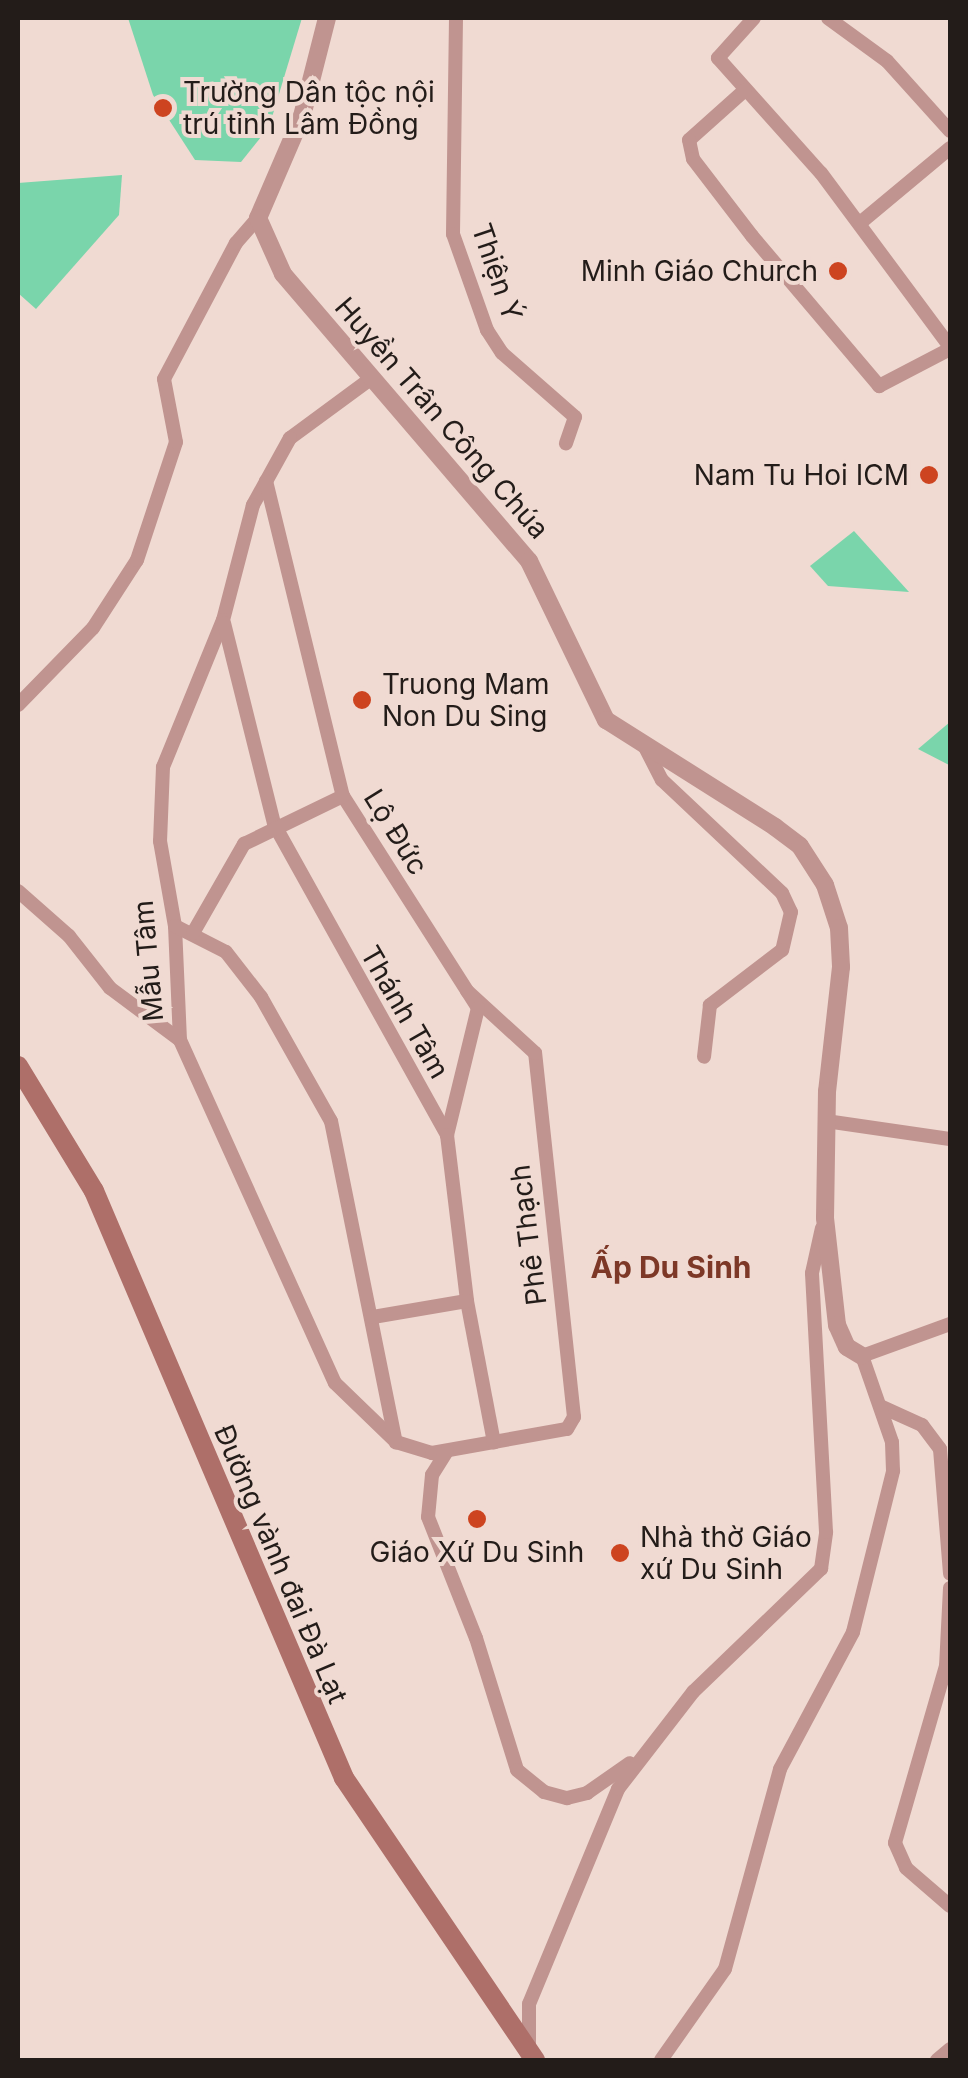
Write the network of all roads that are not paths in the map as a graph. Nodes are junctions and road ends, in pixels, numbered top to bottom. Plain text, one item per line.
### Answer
1 (327, 18) edge
2 (456, 18) edge
3 (754, 18) edge
4 (828, 18) edge
5 (744, 90) junction
6 (950, 131) edge
7 (950, 148) edge
8 (258, 218) junction
9 (860, 223) junction
10 (950, 348) edge
11 (368, 380) junction
12 (566, 443) dead end
13 (266, 481) junction
14 (223, 620) junction
15 (18, 705) edge
16 (646, 749) junction
17 (342, 796) junction
18 (274, 824) junction
19 (18, 891) edge
20 (175, 926) junction
21 (193, 932) junction
22 (467, 990) junction
23 (180, 1040) junction
24 (704, 1057) dead end
25 (18, 1066) edge
26 (826, 1121) junction
27 (448, 1134) junction
28 (950, 1139) edge
29 (825, 1218) junction
30 (467, 1302) junction
31 (373, 1317) junction
32 (950, 1324) edge
33 (862, 1356) junction
34 (882, 1406) junction
35 (396, 1442) junction
36 (494, 1442) junction
37 (447, 1451) junction
38 (950, 1574) edge
39 (950, 1588) edge
40 (643, 1754) junction
41 (950, 1906) edge
42 (950, 2048) edge
43 (532, 2057) edge
44 (661, 2060) edge
45 (938, 2060) edge

1 - 8 street
2 - 12 street, Thiện Ý
3 - 5 street
4 - 6 street
5 - 9 street
5 - 10 street
7 - 9 street
8 - 11 street, Huyền Trân Công Chúa
8 - 15 street
9 - 10 street
11 - 13 street, Mẫu Tâm
11 - 16 street, Huyền Trân Công Chúa
13 - 14 street, Mẫu Tâm
13 - 17 street, Lộ Đức
14 - 18 street, Thánh Tâm
14 - 20 street, Mẫu Tâm
16 - 24 street
16 - 26 street, Huyền Trân Công Chúa
17 - 18 street
17 - 22 street, Lộ Đức
18 - 21 street
18 - 27 street, Thánh Tâm
19 - 23 street
20 - 21 street
20 - 23 street, Mẫu Tâm
21 - 31 street
22 - 27 street, Lộ Đức
22 - 36 street, Phê Thạch
23 - 35 street, Mẫu Tâm
25 - 43 main road, Đường vành đai Đà Lạt
26 - 28 street
26 - 29 street, Huyền Trân Công Chúa
27 - 30 street, Thánh Tâm
29 - 33 street, Huyền Trân Công Chúa
29 - 40 street
30 - 31 street
30 - 36 street, Thánh Tâm
31 - 35 street
32 - 33 street
33 - 34 street, Huyền Trân Công Chúa
34 - 38 street
34 - 44 street, Huyền Trân Công Chúa
35 - 37 street
36 - 37 street
37 - 40 street
39 - 41 street
40 - 43 street
42 - 45 street

